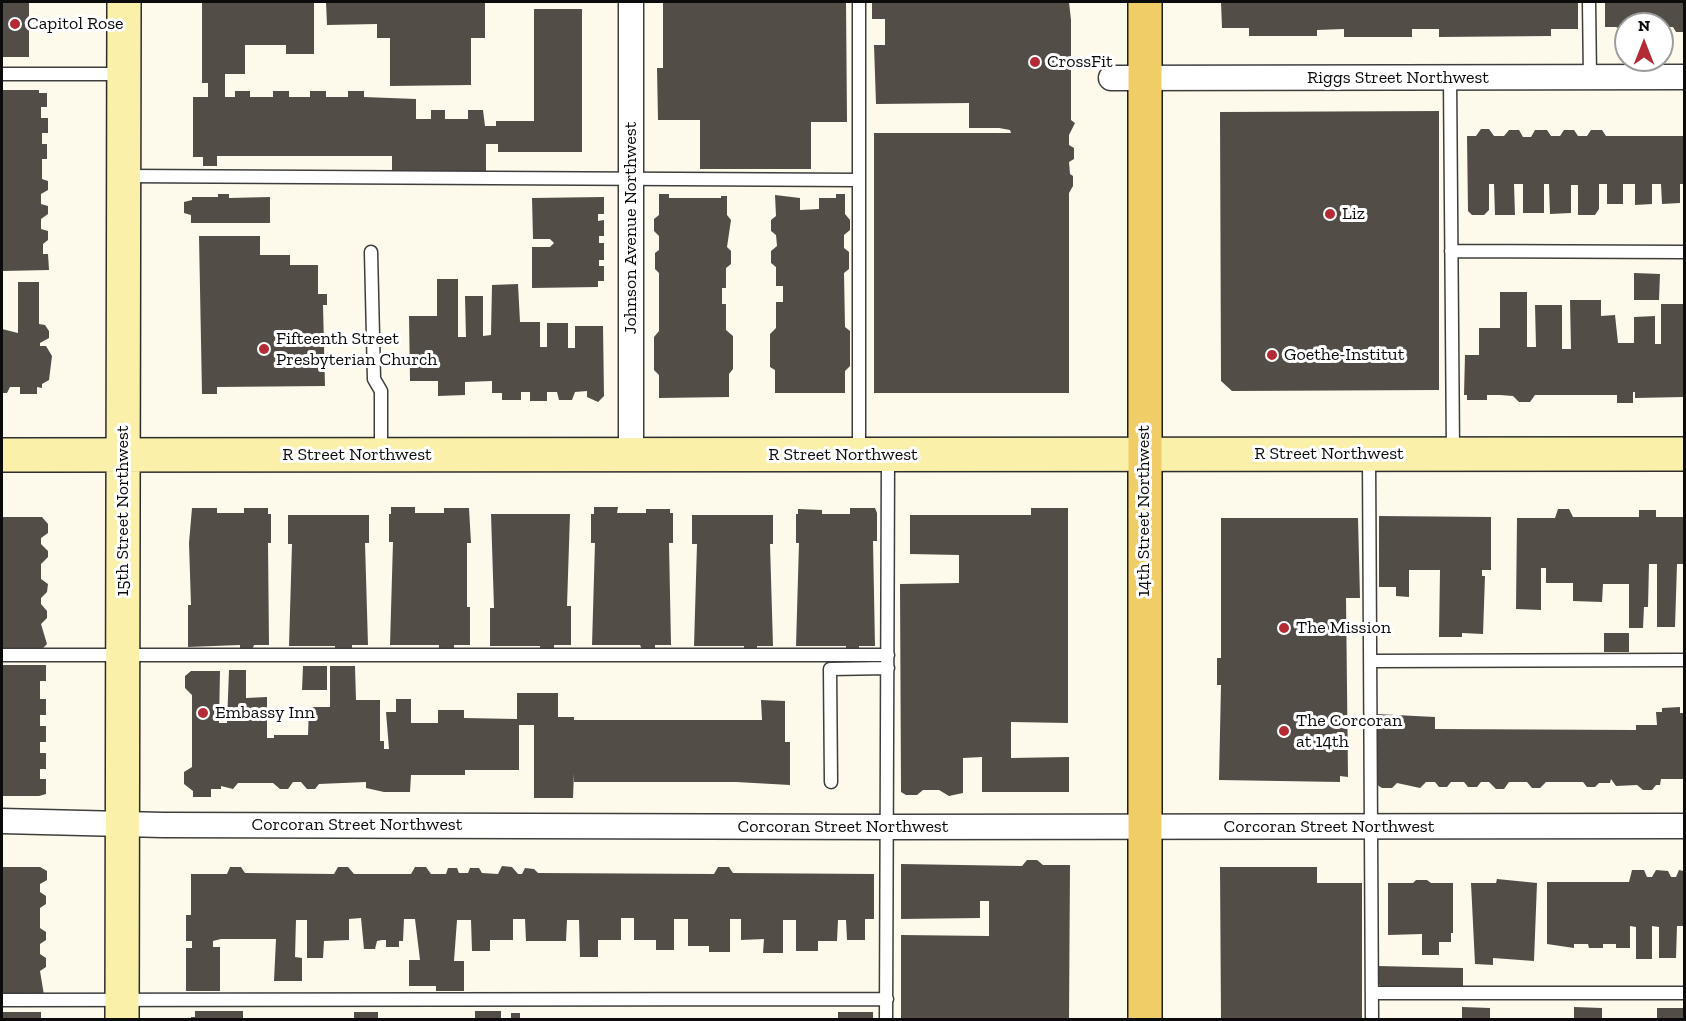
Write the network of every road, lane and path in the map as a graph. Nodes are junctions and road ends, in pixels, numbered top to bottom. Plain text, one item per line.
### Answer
1 (124, 2) edge
2 (631, 2) edge
3 (859, 2) edge
4 (1145, 2) edge
5 (1589, 2) edge
6 (2, 74) edge
7 (124, 74) junction
8 (1590, 77) junction
9 (1684, 77) edge
10 (1111, 78) dead end
11 (1145, 78) junction
12 (1450, 78) junction
13 (124, 177) junction
14 (631, 178) junction
15 (859, 180) junction
16 (1451, 251) junction
17 (371, 252) dead end
18 (1684, 252) edge
19 (631, 454) junction
20 (874, 454) junction
21 (1145, 454) junction
22 (1369, 454) junction
23 (1452, 454) junction
24 (1684, 454) edge
25 (2, 455) edge
26 (381, 455) junction
27 (123, 456) junction
28 (122, 654) junction
29 (2, 655) edge
30 (1684, 660) edge
31 (1372, 661) junction
32 (888, 662) junction
33 (831, 782) dead end
34 (2, 822) edge
35 (122, 823) junction
36 (1372, 826) junction
37 (1684, 826) edge
38 (888, 827) junction
39 (1145, 827) junction
40 (1372, 993) junction
41 (1684, 993) edge
42 (887, 999) junction
43 (2, 1000) edge
44 (122, 1010) edge
45 (886, 1020) edge
46 (1145, 1020) edge
47 (1372, 1020) edge

1 - 7 main road, 15th Street Northwest
2 - 14 street, Johnson Avenue Northwest
3 - 15 lane
4 - 11 main road, 14th Street Northwest
5 - 8 lane
6 - 7 lane
7 - 13 main road, 15th Street Northwest
8 - 9 street, Riggs Street Northwest
8 - 12 street, Riggs Street Northwest
10 - 11 street, Riggs Street Northwest
11 - 12 street, Riggs Street Northwest
11 - 21 main road, 14th Street Northwest
12 - 16 lane
13 - 14 lane
13 - 27 main road, 15th Street Northwest
14 - 15 lane
14 - 19 street, Johnson Avenue Northwest
15 - 20 lane
16 - 18 lane
16 - 23 lane
17 - 26 lane
19 - 20 main road, R Street Northwest
19 - 26 main road, R Street Northwest
20 - 21 main road, R Street Northwest
20 - 32 lane
21 - 22 main road, R Street Northwest
21 - 39 main road, 14th Street Northwest
22 - 23 main road, R Street Northwest
22 - 31 lane
23 - 24 main road, R Street Northwest
25 - 27 main road, R Street Northwest
26 - 27 main road, R Street Northwest
27 - 28 main road, 15th Street Northwest
28 - 29 lane
28 - 32 lane
28 - 35 main road, 15th Street Northwest
30 - 31 lane
31 - 36 lane
32 - 33 lane
32 - 38 lane
34 - 35 street, Corcoran Street Northwest
35 - 38 street, Corcoran Street Northwest
35 - 44 main road, 15th Street Northwest
36 - 37 street, Corcoran Street Northwest
36 - 39 street, Corcoran Street Northwest
36 - 40 lane
38 - 39 street, Corcoran Street Northwest
38 - 42 lane
39 - 46 main road, 14th Street Northwest
40 - 41 lane
40 - 47 lane
42 - 44 lane
42 - 45 lane
43 - 44 lane

